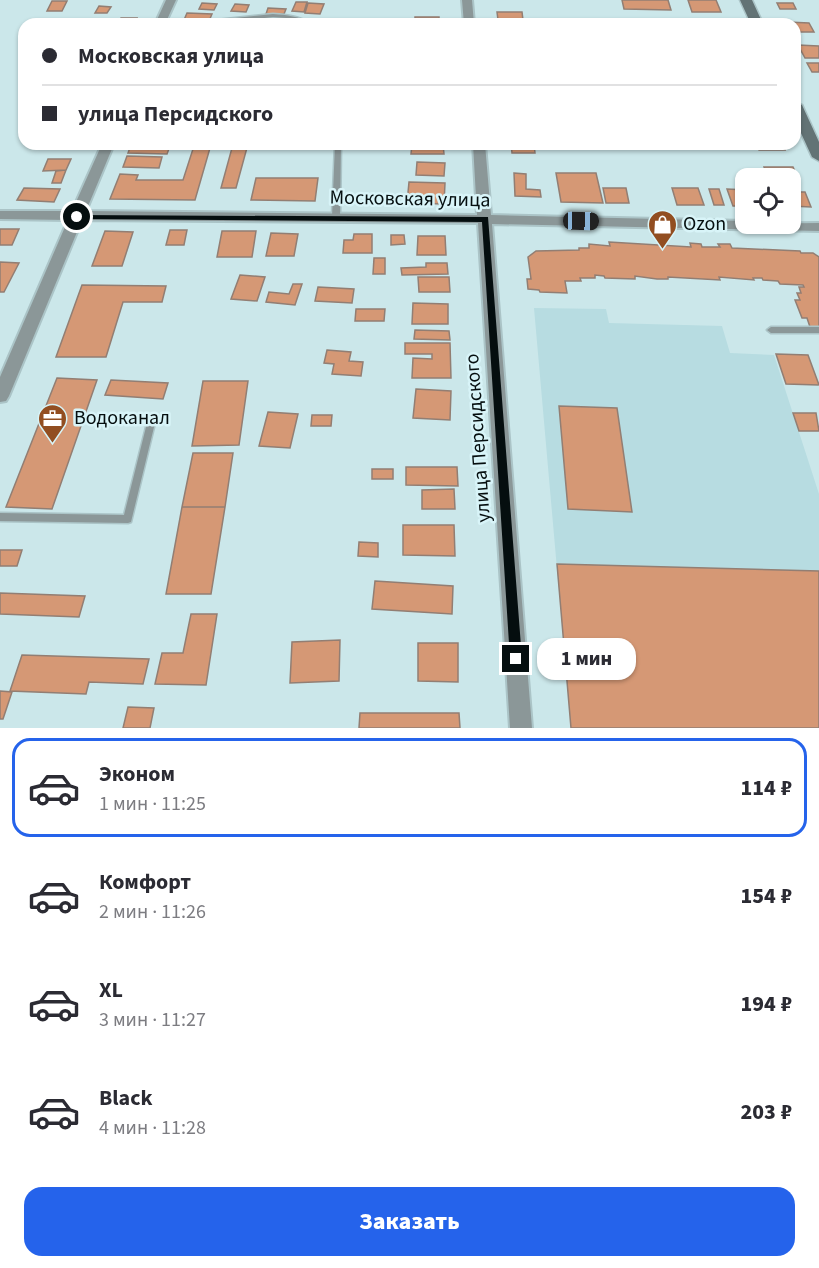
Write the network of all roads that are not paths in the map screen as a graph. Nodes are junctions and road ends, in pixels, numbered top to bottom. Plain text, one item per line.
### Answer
1 (171, 0) edge
2 (467, 0) edge
3 (746, 0) edge
4 (163, 18) edge
5 (257, 18) edge
6 (282, 18) edge
7 (468, 18) edge
8 (754, 18) edge
9 (801, 118) edge
10 (105, 150) edge
11 (338, 150) edge
12 (480, 150) edge
13 (819, 157) edge
14 (0, 215) edge
15 (77, 217) junction
16 (336, 217) junction
17 (486, 219) junction
18 (819, 227) edge
19 (771, 330) dead end
20 (819, 330) edge
21 (0, 396) edge
22 (151, 423) dead end
23 (0, 517) edge
24 (521, 728) edge

1 - 4 street
2 - 7 street
3 - 8 main road
5 - 6 lane
9 - 13 main road
10 - 15 street
11 - 16 lane
12 - 17 street, улица Персидского
14 - 15 street, Московская улица
15 - 16 street, Московская улица
15 - 21 street
16 - 17 street, Московская улица
17 - 18 street, Московская улица
17 - 24 street, улица Персидского
19 - 20 lane
22 - 23 lane

